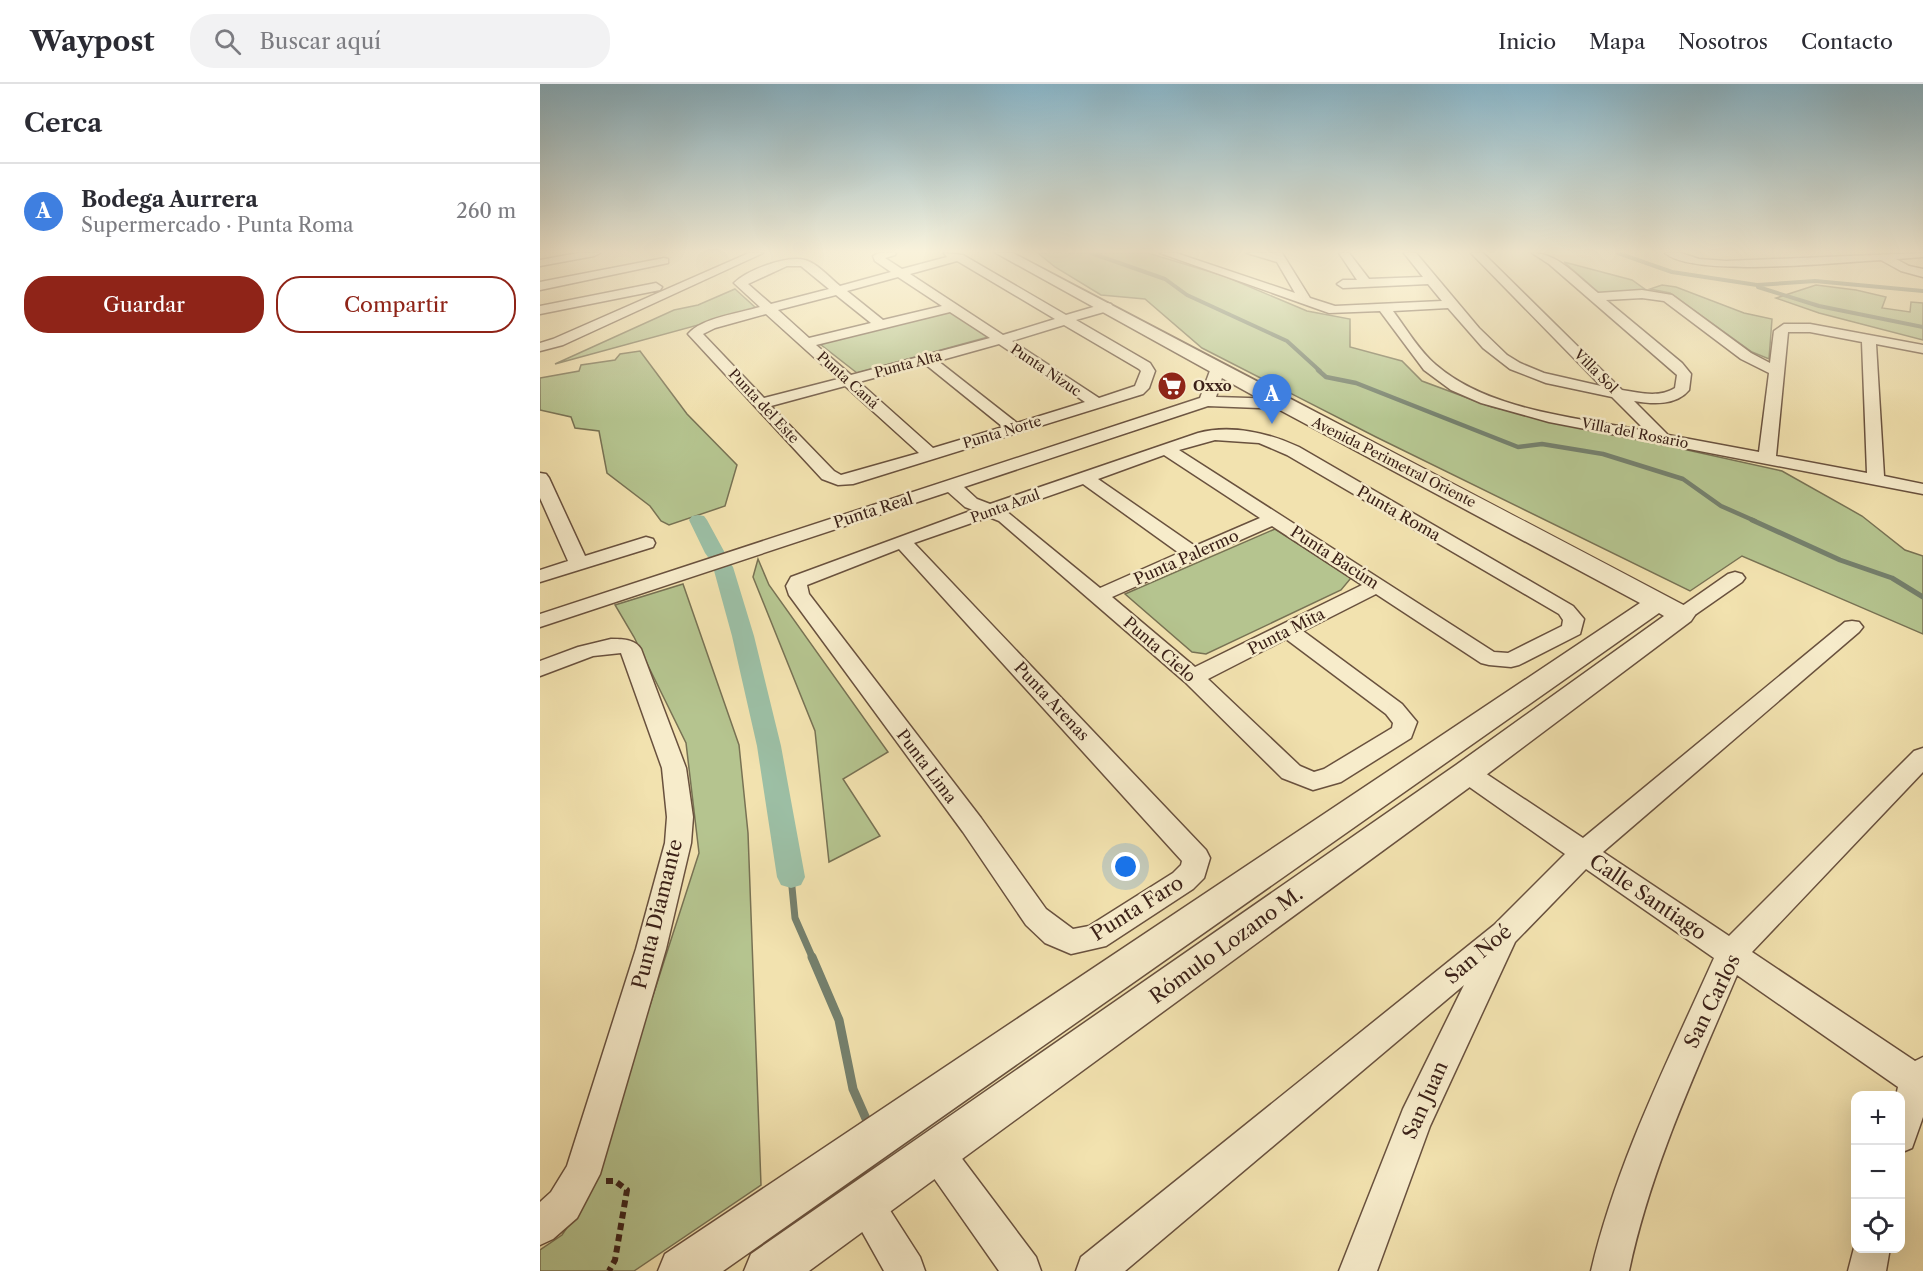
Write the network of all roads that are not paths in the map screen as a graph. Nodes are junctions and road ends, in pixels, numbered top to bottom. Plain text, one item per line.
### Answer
1 (616, 308) edge
2 (860, 308) edge
3 (949, 308) edge
4 (951, 308) edge
5 (1040, 308) edge
6 (1109, 308) edge
7 (1329, 308) edge
8 (1374, 308) edge
9 (1384, 308) edge
10 (1457, 308) edge
11 (1533, 308) edge
12 (1607, 308) edge
13 (1683, 308) edge
14 (768, 309) joint
15 (1112, 310) junction
16 (1064, 323) junction
17 (881, 325) junction
18 (1000, 339) junction
19 (1869, 339) junction
20 (806, 343) junction
21 (540, 347) edge
22 (1923, 349) edge
23 (927, 359) junction
24 (1218, 368) junction
25 (1778, 372) junction
26 (848, 380) junction
27 (1618, 393) junction
28 (1207, 401) junction
29 (763, 403) junction
30 (1096, 403) junction
31 (1283, 404) junction
32 (1014, 428) junction
33 (1214, 435) joint
34 (1663, 439) junction
35 (1167, 450) junction
36 (930, 454) junction
37 (1767, 458) junction
38 (979, 476) junction
39 (540, 478) edge
40 (1086, 478) junction
41 (838, 480) joint
42 (1876, 480) junction
43 (951, 485) junction
44 (1923, 489) edge
45 (1001, 511) junction
46 (1275, 518) junction
47 (902, 541) junction
48 (646, 543) dead end
49 (1192, 553) junction
50 (579, 564) junction
51 (540, 576) edge
52 (1735, 578) dead end
53 (798, 580) joint
54 (1378, 585) junction
55 (1098, 596) junction
56 (1669, 609) junction
57 (540, 621) edge
58 (1852, 627) dead end
59 (1288, 630) junction
60 (1503, 661) joint
61 (540, 669) edge
62 (1193, 677) junction
63 (1923, 757) edge
64 (1467, 773) junction
65 (1584, 853) junction
66 (1196, 865) joint
67 (1504, 934) junction
68 (1071, 942) joint
69 (1731, 954) junction
70 (1920, 1077) edge
71 (1905, 1121) edge
72 (936, 1152) junction
73 (864, 1203) junction
74 (540, 1226) edge
75 (1870, 1253) edge
76 (682, 1271) edge
77 (768, 1271) edge
78 (906, 1271) edge
79 (1022, 1271) edge
80 (1095, 1271) edge
81 (1358, 1271) edge
82 (1610, 1271) edge
83 (1867, 1271) edge

1 - 21 street
2 - 17 street
3 - 17 street
4 - 18 street, Punta Nizuc
5 - 16 street
6 - 15 street, Avenida Perimetral Oriente
7 - 8 street
9 - 34 street, Villa del Rosario
10 - 27 street
11 - 27 street, Villa Sol
12 - 27 street
13 - 25 street
14 - 20 street, Punta Caná
14 - 29 street, Punta del Este
15 - 16 street, Punta Alta
15 - 24 street, Avenida Perimetral Oriente
16 - 18 street, Punta Alta
16 - 30 street, Punta Norte
17 - 20 street
18 - 23 street, Punta Alta
18 - 30 street, Punta Nizuc
19 - 22 street
19 - 25 street
19 - 42 street
20 - 26 street, Punta Caná
23 - 26 street, Punta Alta
23 - 32 street
24 - 28 street
24 - 31 street, Avenida Perimetral Oriente
25 - 37 street
26 - 29 street, Punta Alta
26 - 36 street, Punta Caná
27 - 34 street, Villa Sol
28 - 31 street, Punta Real
28 - 38 street, Punta Real
29 - 41 street, Punta del Este
30 - 32 street, Punta Norte
31 - 56 street, Avenida Perimetral Oriente
32 - 36 street, Punta Norte
33 - 35 street, Punta Azul
33 - 60 street, Punta Roma
34 - 37 street, Villa del Rosario
35 - 40 street, Punta Azul
35 - 46 street, Punta Bacúm
36 - 41 street, Punta Norte
37 - 42 street, Villa del Rosario
38 - 43 street, Punta Real
38 - 45 street, Punta Cielo
39 - 50 street
40 - 45 street, Punta Azul
40 - 49 street
42 - 44 street, Villa del Rosario
43 - 45 street, Punta Cielo
43 - 57 street, Punta Real
45 - 47 street, Punta Azul
45 - 55 street, Punta Cielo
46 - 49 street, Punta Palermo
46 - 54 street, Punta Bacúm
47 - 53 street, Punta Azul
47 - 66 street, Punta Arenas
48 - 50 street
49 - 55 street, Punta Palermo
50 - 51 street
52 - 56 street
53 - 68 street, Punta Lima
54 - 59 street, Punta Mita
54 - 60 street, Punta Bacúm
55 - 62 street, Punta Cielo
56 - 64 street, Rómulo Lozano M.
56 - 76 street
58 - 65 street, San Noé
59 - 62 street, Punta Mita
59 - 62 street, Punta Cielo
61 - 74 street, Punta Diamante
63 - 69 street, San Carlos
64 - 65 street, Calle Santiago
64 - 72 street, Rómulo Lozano M.
65 - 67 street, San Noé
65 - 69 street, Calle Santiago
66 - 68 street, Punta Faro
67 - 80 street, San Noé
67 - 81 street, San Juan
69 - 70 street, Calle Santiago
69 - 82 street, San Carlos
70 - 71 street
72 - 73 street, Rómulo Lozano M.
72 - 79 street
73 - 77 street, Rómulo Lozano M.
73 - 78 street
75 - 83 street

